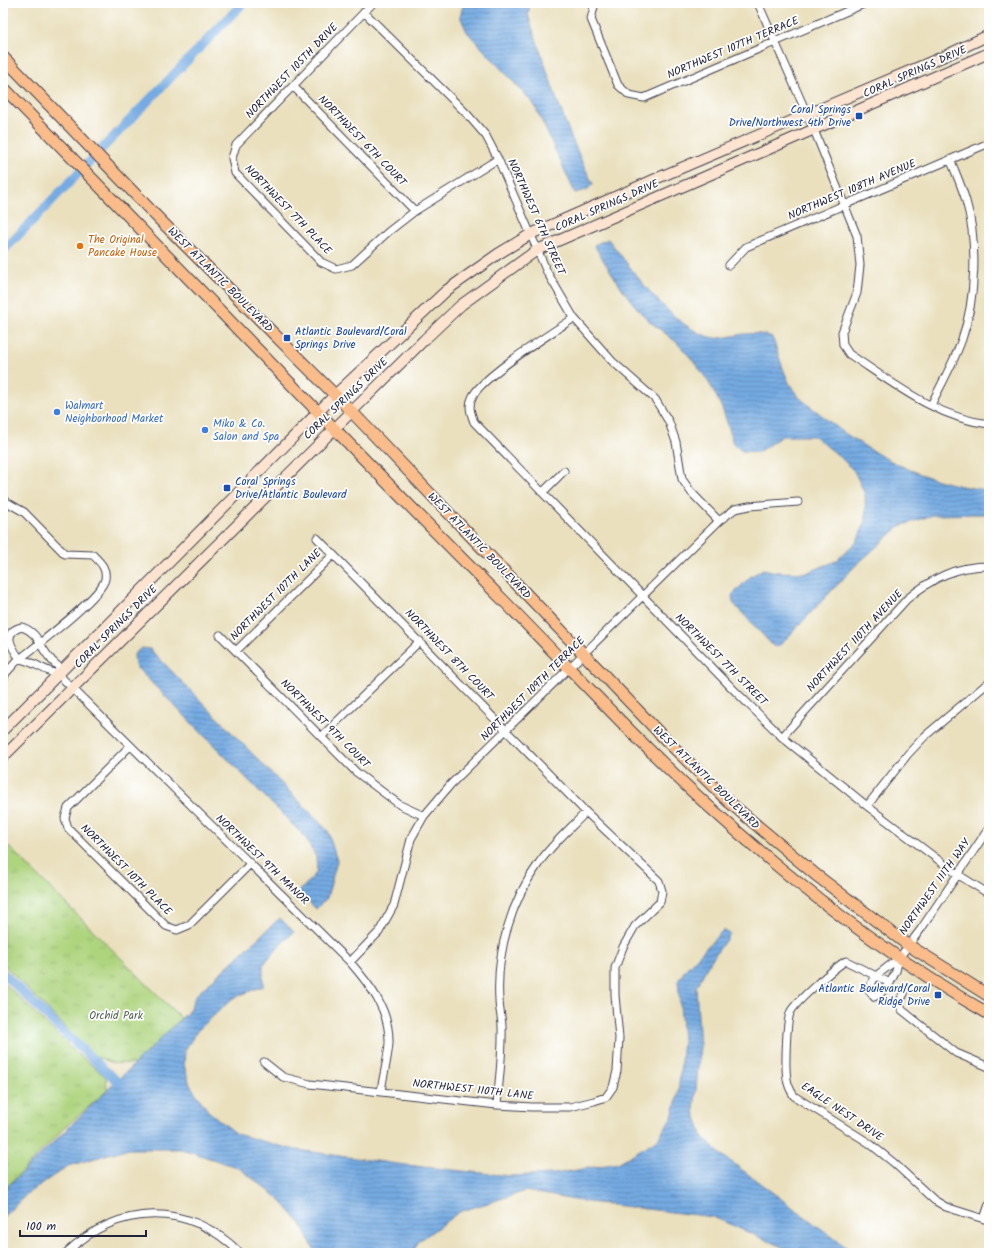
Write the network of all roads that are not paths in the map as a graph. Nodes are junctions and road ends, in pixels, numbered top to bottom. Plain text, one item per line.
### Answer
1 (373, 3) edge
2 (594, 3) edge
3 (758, 3) edge
4 (866, 3) edge
5 (364, 12) junction
6 (989, 34) edge
7 (775, 42) junction
8 (989, 53) edge
9 (3, 58) edge
10 (293, 86) junction
11 (3, 88) edge
12 (807, 116) junction
13 (814, 130) junction
14 (989, 143) edge
15 (232, 158) joint
16 (498, 159) junction
17 (951, 161) junction
18 (844, 204) junction
19 (415, 211) junction
20 (531, 234) junction
21 (537, 250) junction
22 (729, 265) dead end
23 (574, 318) junction
24 (335, 395) junction
25 (931, 405) junction
26 (351, 411) junction
27 (318, 413) junction
28 (989, 424) edge
29 (333, 429) junction
30 (564, 472) dead end
31 (543, 492) junction
32 (3, 500) edge
33 (798, 502) dead end
34 (719, 521) junction
35 (318, 538) dead end
36 (333, 555) junction
37 (989, 566) edge
38 (643, 597) junction
39 (220, 635) dead end
40 (420, 641) junction
41 (41, 642) junction
42 (236, 651) junction
43 (583, 654) junction
44 (20, 659) junction
45 (569, 668) junction
46 (58, 674) junction
47 (3, 680) edge
48 (988, 683) edge
49 (72, 688) junction
50 (3, 730) edge
51 (506, 730) junction
52 (321, 737) junction
53 (782, 737) junction
54 (130, 746) junction
55 (3, 757) edge
56 (867, 806) junction
57 (586, 812) junction
58 (424, 816) junction
59 (989, 828) edge
60 (250, 864) junction
61 (957, 874) junction
62 (662, 891) joint
63 (989, 894) edge
64 (908, 945) junction
65 (899, 958) junction
66 (350, 962) junction
67 (876, 976) junction
68 (890, 983) junction
69 (904, 994) dead end
70 (989, 996) edge
71 (989, 1014) edge
72 (264, 1062) dead end
73 (989, 1067) edge
74 (381, 1091) junction
75 (497, 1105) junction
76 (989, 1204) edge
77 (66, 1253) edge
78 (240, 1253) edge

1 - 5 street, NORTHWEST 105TH DRIVE
2 - 7 street, NORTHWEST 107TH TERRACE
3 - 7 street
4 - 7 street, NORTHWEST 107TH TERRACE
5 - 10 street, NORTHWEST 105TH DRIVE
5 - 16 street, NORTHWEST 6TH STREET
6 - 12 main road, CORAL SPRINGS DRIVE
7 - 12 street
8 - 13 main road, CORAL SPRINGS DRIVE
9 - 24 main road, WEST ATLANTIC BOULEVARD
10 - 15 street, NORTHWEST 105TH DRIVE
10 - 19 street, NORTHWEST 6TH COURT
11 - 27 main road, WEST ATLANTIC BOULEVARD
12 - 13 street
12 - 20 main road, CORAL SPRINGS DRIVE
13 - 18 street
13 - 21 main road, CORAL SPRINGS DRIVE
14 - 17 street, NORTHWEST 108TH AVENUE
15 - 19 street, NORTHWEST 7TH PLACE
16 - 19 street
16 - 20 street, NORTHWEST 6TH STREET
17 - 18 street, NORTHWEST 108TH AVENUE
17 - 25 street
18 - 22 street, NORTHWEST 108TH AVENUE
18 - 25 street
20 - 21 street, NORTHWEST 6TH STREET
20 - 24 main road, CORAL SPRINGS DRIVE
21 - 23 street, NORTHWEST 6TH STREET
21 - 26 main road, CORAL SPRINGS DRIVE
23 - 31 street, NORTHWEST 7TH STREET
23 - 34 street, NORTHWEST 6TH STREET
24 - 26 main road, WEST ATLANTIC BOULEVARD
24 - 27 main road, CORAL SPRINGS DRIVE
25 - 28 street
26 - 29 main road, CORAL SPRINGS DRIVE
26 - 43 main road, WEST ATLANTIC BOULEVARD
27 - 29 main road, WEST ATLANTIC BOULEVARD
27 - 46 main road, CORAL SPRINGS DRIVE
29 - 45 main road, WEST ATLANTIC BOULEVARD
29 - 49 main road, CORAL SPRINGS DRIVE
30 - 31 street
31 - 38 street, NORTHWEST 7TH STREET
32 - 41 street
33 - 34 street, NORTHWEST 109TH TERRACE
34 - 38 street, NORTHWEST 109TH TERRACE
35 - 36 street, NORTHWEST 8TH COURT
36 - 40 street, NORTHWEST 8TH COURT
36 - 42 street, NORTHWEST 107TH LANE
37 - 53 street, NORTHWEST 110TH AVENUE
38 - 43 street, NORTHWEST 109TH TERRACE
38 - 53 street, NORTHWEST 7TH STREET
39 - 42 street, NORTHWEST 9TH COURT
40 - 51 street, NORTHWEST 8TH COURT
40 - 52 street
41 - 44 street
41 - 44 street
41 - 46 street
42 - 52 street, NORTHWEST 9TH COURT
43 - 45 street, NORTHWEST 109TH TERRACE
43 - 64 main road, WEST ATLANTIC BOULEVARD
44 - 46 street
44 - 47 street
45 - 51 street, NORTHWEST 109TH TERRACE
45 - 65 main road, WEST ATLANTIC BOULEVARD
46 - 49 street, NORTHWEST 9TH MANOR
46 - 50 main road, CORAL SPRINGS DRIVE
48 - 56 street
49 - 54 street, NORTHWEST 9TH MANOR
49 - 55 main road, CORAL SPRINGS DRIVE
51 - 57 street, NORTHWEST 8TH COURT
51 - 58 street, NORTHWEST 109TH TERRACE
52 - 58 street, NORTHWEST 9TH COURT
53 - 56 street, NORTHWEST 7TH STREET
54 - 60 street, NORTHWEST 9TH MANOR
54 - 60 street, NORTHWEST 10TH PLACE
56 - 61 street, NORTHWEST 7TH STREET
57 - 62 street, NORTHWEST 8TH COURT
57 - 75 street
58 - 66 street, NORTHWEST 109TH TERRACE
59 - 61 street, NORTHWEST 111TH WAY
60 - 66 street, NORTHWEST 9TH MANOR
61 - 63 street, NORTHWEST 7TH STREET
61 - 64 street, NORTHWEST 111TH WAY
62 - 75 street, NORTHWEST 110TH LANE
64 - 65 street, NORTHWEST 111TH WAY
64 - 70 main road, WEST ATLANTIC BOULEVARD
65 - 67 street
65 - 68 street
65 - 71 main road, WEST ATLANTIC BOULEVARD
66 - 74 street, NORTHWEST 9TH MANOR
67 - 68 street, EAGLE NEST DRIVE
67 - 68 street
67 - 76 street, EAGLE NEST DRIVE
69 - 73 street
72 - 74 street, NORTHWEST 110TH LANE
74 - 75 street, NORTHWEST 110TH LANE
77 - 78 street

